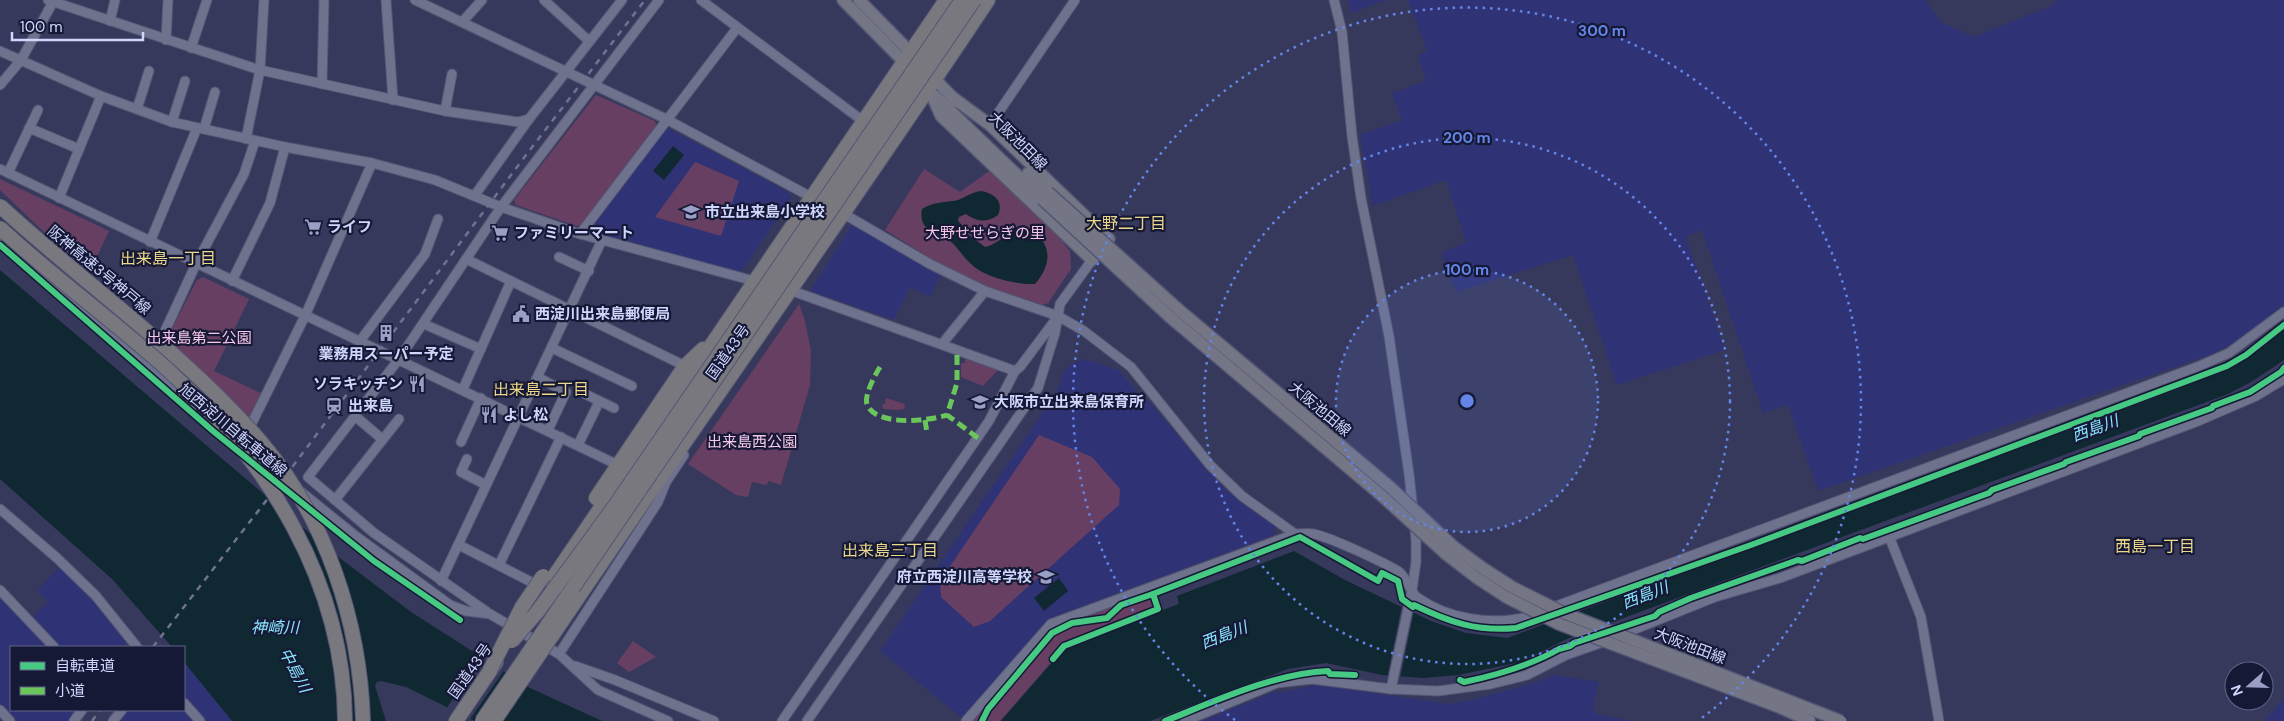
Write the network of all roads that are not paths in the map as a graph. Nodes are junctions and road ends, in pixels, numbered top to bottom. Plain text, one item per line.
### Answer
1 (115, 0) edge
2 (168, 0) edge
3 (207, 0) edge
4 (264, 0) edge
5 (324, 0) edge
6 (386, 0) edge
7 (415, 0) edge
8 (482, 0) edge
9 (544, 0) edge
10 (622, 0) edge
11 (659, 0) edge
12 (701, 0) edge
13 (843, 0) edge
14 (858, 0) edge
15 (946, 0) edge
16 (962, 0) edge
17 (974, 0) edge
18 (988, 0) edge
19 (1075, 0) edge
20 (1334, 0) edge
21 (52, 1) edge
22 (110, 21) junction
23 (463, 21) junction
24 (737, 28) junction
25 (166, 40) junction
26 (589, 41) junction
27 (191, 48) junction
28 (0, 51) edge
29 (908, 56) junction
30 (21, 60) junction
31 (260, 70) junction
32 (566, 70) junction
33 (149, 71) dead end
34 (452, 74) dead end
35 (185, 81) dead end
36 (322, 84) junction
37 (0, 85) edge
38 (594, 85) junction
39 (932, 85) junction
40 (215, 92) dead end
41 (100, 96) junction
42 (952, 97) junction
43 (393, 100) junction
44 (38, 110) dead end
45 (137, 110) junction
46 (445, 111) junction
47 (529, 119) junction
48 (666, 119) junction
49 (863, 121) junction
50 (172, 122) junction
51 (990, 125) junction
52 (29, 128) junction
53 (200, 129) junction
54 (251, 140) junction
55 (285, 147) junction
56 (79, 149) junction
57 (372, 163) junction
58 (4, 171) edge
59 (475, 195) junction
60 (1045, 196) junction
61 (59, 198) junction
62 (813, 198) junction
63 (0, 206) edge
64 (501, 207) junction
65 (844, 214) junction
66 (438, 219) dead end
67 (0, 228) edge
68 (580, 234) junction
69 (602, 240) junction
70 (0, 242) edge
71 (150, 242) junction
72 (559, 257) dead end
73 (466, 259) junction
74 (1092, 260) junction
75 (196, 264) junction
76 (589, 271) junction
77 (232, 281) junction
78 (511, 281) junction
79 (755, 282) junction
80 (790, 289) junction
81 (985, 291) junction
82 (571, 309) junction
83 (2284, 312) edge
84 (305, 316) junction
85 (1058, 316) junction
86 (424, 324) junction
87 (723, 329) junction
88 (759, 334) junction
89 (360, 341) junction
90 (942, 344) junction
91 (552, 348) junction
92 (481, 350) junction
93 (399, 359) junction
94 (685, 366) junction
95 (149, 367) junction
96 (1015, 371) junction
97 (539, 378) junction
98 (2284, 379) edge
99 (632, 386) dead end
100 (463, 390) junction
101 (585, 394) dead end
102 (482, 398) junction
103 (600, 402) junction
104 (614, 408) dead end
105 (355, 416) junction
106 (520, 417) junction
107 (399, 419) dead end
108 (548, 430) junction
109 (561, 437) junction
110 (382, 440) junction
111 (461, 442) dead end
112 (578, 445) junction
113 (467, 458) dead end
114 (263, 461) junction
115 (618, 465) junction
116 (486, 485) junction
117 (335, 500) junction
118 (0, 508) edge
119 (1295, 534) junction
120 (1889, 536) junction
121 (459, 545) junction
122 (498, 565) junction
123 (441, 581) junction
124 (544, 581) junction
125 (0, 590) edge
126 (1412, 590) junction
127 (490, 614) junction
128 (512, 641) junction
129 (132, 645) edge
130 (53, 646) edge
131 (559, 654) junction
132 (570, 664) junction
133 (490, 670) junction
134 (1392, 686) junction
135 (185, 703) edge
136 (0, 710) edge
137 (10, 721) edge
138 (200, 721) edge
139 (345, 721) edge
140 (362, 721) edge
141 (456, 721) edge
142 (482, 721) edge
143 (494, 721) edge
144 (668, 721) edge
145 (714, 721) edge
146 (782, 721) edge
147 (807, 721) edge
148 (966, 721) edge
149 (1185, 721) edge
150 (1810, 721) edge
151 (1841, 721) edge
152 (1940, 721) edge

1 - 22 street
2 - 25 street
3 - 27 street
4 - 31 street
5 - 36 street
6 - 43 street
7 - 23 street
8 - 23 street
9 - 26 street
10 - 26 street
11 - 38 street
12 - 24 street
13 - 29 main road, 大阪池田線
14 - 29 main road, 大阪池田線
15 - 29 highway, 国道43号
16 - 128 highway, 国道43号, bridge
17 - 142 highway, 国道43号, bridge
18 - 39 highway, 国道43号
19 - 51 street
20 - 126 street
21 - 22 street
21 - 30 street
22 - 25 street
23 - 32 street
24 - 48 street
24 - 49 street
25 - 27 street
26 - 32 street
27 - 31 street
28 - 30 street
29 - 39 main road, 大阪池田線
29 - 49 highway, 国道43号
30 - 37 street
30 - 41 street
31 - 36 street
31 - 54 street
32 - 38 street
32 - 47 street
33 - 45 street
34 - 46 street
35 - 50 street
36 - 43 street
38 - 48 street
38 - 64 street
39 - 42 main road, 大阪池田線
39 - 60 main road, 大阪池田線
39 - 65 highway, 国道43号
39 - 74 main road
40 - 53 street
41 - 45 street
41 - 56 street
42 - 51 main road
42 - 60 main road, 大阪池田線
43 - 46 street
44 - 52 street
45 - 50 street
46 - 47 street
47 - 59 street
48 - 62 street
48 - 68 street
49 - 62 highway, 国道43号
50 - 53 street
51 - 74 main road
52 - 56 street
52 - 58 street
53 - 54 street
53 - 71 street
54 - 55 street
54 - 75 street
55 - 57 street
55 - 77 street
56 - 61 street
57 - 59 street
57 - 84 street
58 - 61 street
59 - 64 street
60 - 150 main road, 大阪池田線, bridge
60 - 151 main road, 大阪池田線, bridge
61 - 71 street
62 - 79 highway, 国道43号
63 - 140 highway, 阪神高速3号神戸線, bridge
64 - 68 street
64 - 73 street
65 - 80 highway, 国道43号
65 - 81 street
66 - 89 street
67 - 139 highway, bridge
68 - 69 street
69 - 76 street
69 - 79 street
70 - 95 street
71 - 75 street
72 - 76 street
73 - 78 street
73 - 86 street
74 - 85 street
75 - 77 street
75 - 95 street
76 - 82 street
77 - 84 street
78 - 82 street
78 - 92 street
79 - 80 street
79 - 87 highway, 国道43号
80 - 88 highway, 国道43号
80 - 90 street
81 - 85 street
81 - 90 street
82 - 91 street
82 - 94 street
83 - 126 street
84 - 89 street
84 - 114 street
85 - 96 street
85 - 119 street
85 - 147 street
86 - 92 street
86 - 93 street
87 - 94 highway
87 - 124 highway, 国道43号
88 - 131 street
88 - 143 highway, 国道43号, bridge
89 - 93 street
90 - 96 street
91 - 97 street
91 - 99 street
92 - 100 street
93 - 100 street
93 - 105 street
94 - 115 highway
95 - 114 street
96 - 146 street
97 - 106 street
97 - 108 street
98 - 120 street
100 - 102 street
101 - 103 street
102 - 106 street
102 - 111 street
103 - 104 street
103 - 112 street
105 - 110 street
105 - 117 street
106 - 108 street
106 - 116 street
107 - 110 street
108 - 109 street
109 - 112 street
109 - 122 street
110 - 117 street
112 - 115 street
113 - 116 street
114 - 127 street
115 - 124 highway
116 - 121 street
117 - 123 street
118 - 129 street
119 - 126 street
119 - 148 street
120 - 134 street
120 - 152 street
121 - 122 street
121 - 123 street
122 - 124 street
123 - 127 street
124 - 128 highway, 国道43号, bridge
124 - 133 highway, bridge
125 - 130 street
126 - 134 street
127 - 131 street
128 - 133 highway, 国道43号, bridge
131 - 132 street
132 - 144 street
132 - 145 street
133 - 141 highway, 国道43号
134 - 149 street
135 - 138 street
136 - 137 street

